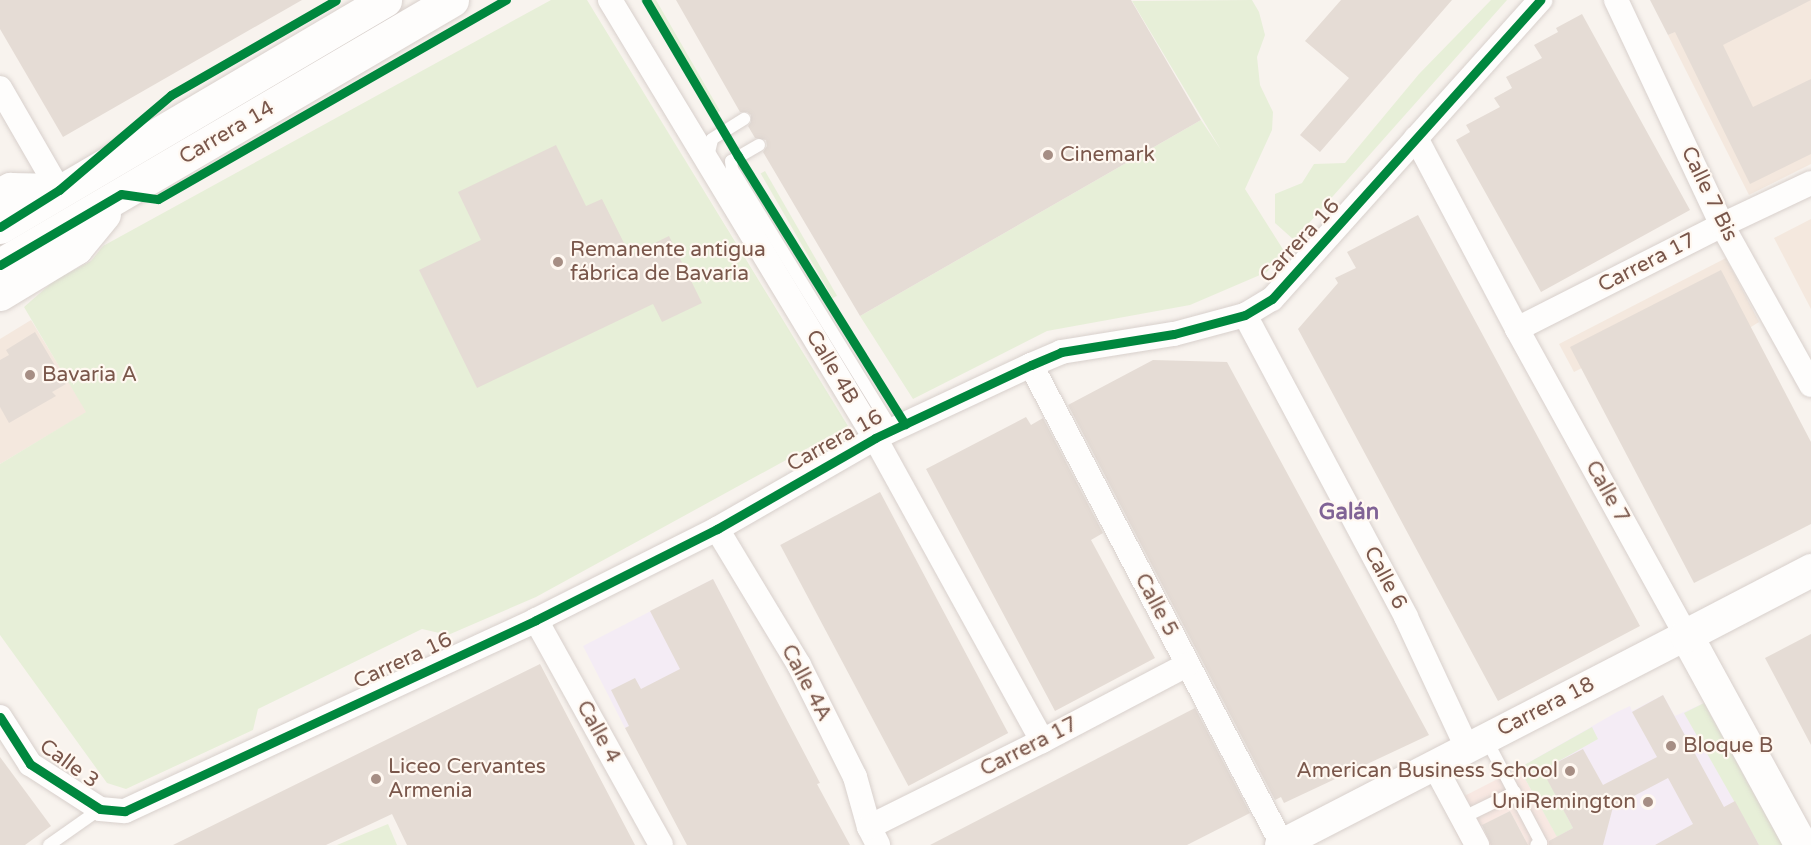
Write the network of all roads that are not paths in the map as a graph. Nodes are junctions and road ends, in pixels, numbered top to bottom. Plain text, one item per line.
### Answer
1 (452, 0) edge
2 (610, 0) edge
3 (1540, 0) edge
4 (1616, 0) edge
5 (377, 2) edge
6 (0, 88) edge
7 (744, 119) dead end
8 (1416, 138) junction
9 (759, 145) dead end
10 (707, 161) junction
11 (1811, 183) edge
12 (59, 190) junction
13 (121, 194) junction
14 (8, 212) edge
15 (1722, 225) junction
16 (0, 265) edge
17 (0, 294) edge
18 (1245, 315) junction
19 (1517, 329) junction
20 (1031, 365) junction
21 (1811, 385) edge
22 (883, 434) junction
23 (717, 529) junction
24 (1811, 570) edge
25 (536, 620) junction
26 (1686, 635) junction
27 (1187, 665) junction
28 (0, 717) edge
29 (1042, 741) junction
30 (1477, 743) junction
31 (1434, 765) junction
32 (1515, 792) junction
33 (100, 809) junction
34 (1462, 818) junction
35 (873, 836) edge
36 (1281, 844) edge
37 (49, 845) edge
38 (661, 845) edge
39 (1477, 845) edge
40 (1536, 845) edge
41 (1801, 845) edge

1 - 13 main road, Carrera 14
2 - 10 street, Calle 4B
3 - 8 street, Carrera 16
4 - 15 street, Calle 7 Bis
5 - 12 main road, Carrera 14
6 - 12 street
7 - 10 lane
8 - 18 street, Carrera 16
8 - 19 street, Calle 7
9 - 22 lane
10 - 22 street, Calle 4B
11 - 15 street, Carrera 17
12 - 14 main road, Carrera 14
13 - 16 main road, Carrera 14
13 - 17 main road
15 - 19 street, Carrera 17
15 - 21 street, Calle 7 Bis
18 - 20 street, Carrera 16
18 - 30 street, Calle 6
19 - 26 street, Calle 7
20 - 22 street, Carrera 16
20 - 27 street, Calle 5
22 - 23 street, Carrera 16
22 - 29 street, Calle 4B
23 - 25 street, Carrera 16
23 - 35 street, Calle 4A
24 - 26 main road, Carrera 18
25 - 33 street, Carrera 16
25 - 38 street, Calle 4
26 - 30 street, Carrera 18
26 - 41 main road, Calle 7
27 - 29 street, Carrera 17
27 - 36 street, Calle 5
28 - 33 street, Calle 3
29 - 35 street, Carrera 17
30 - 31 street, Carrera 18
30 - 32 lane
31 - 34 street
31 - 36 street, Carrera 18
32 - 34 lane
32 - 40 lane
33 - 37 lane
34 - 39 street

